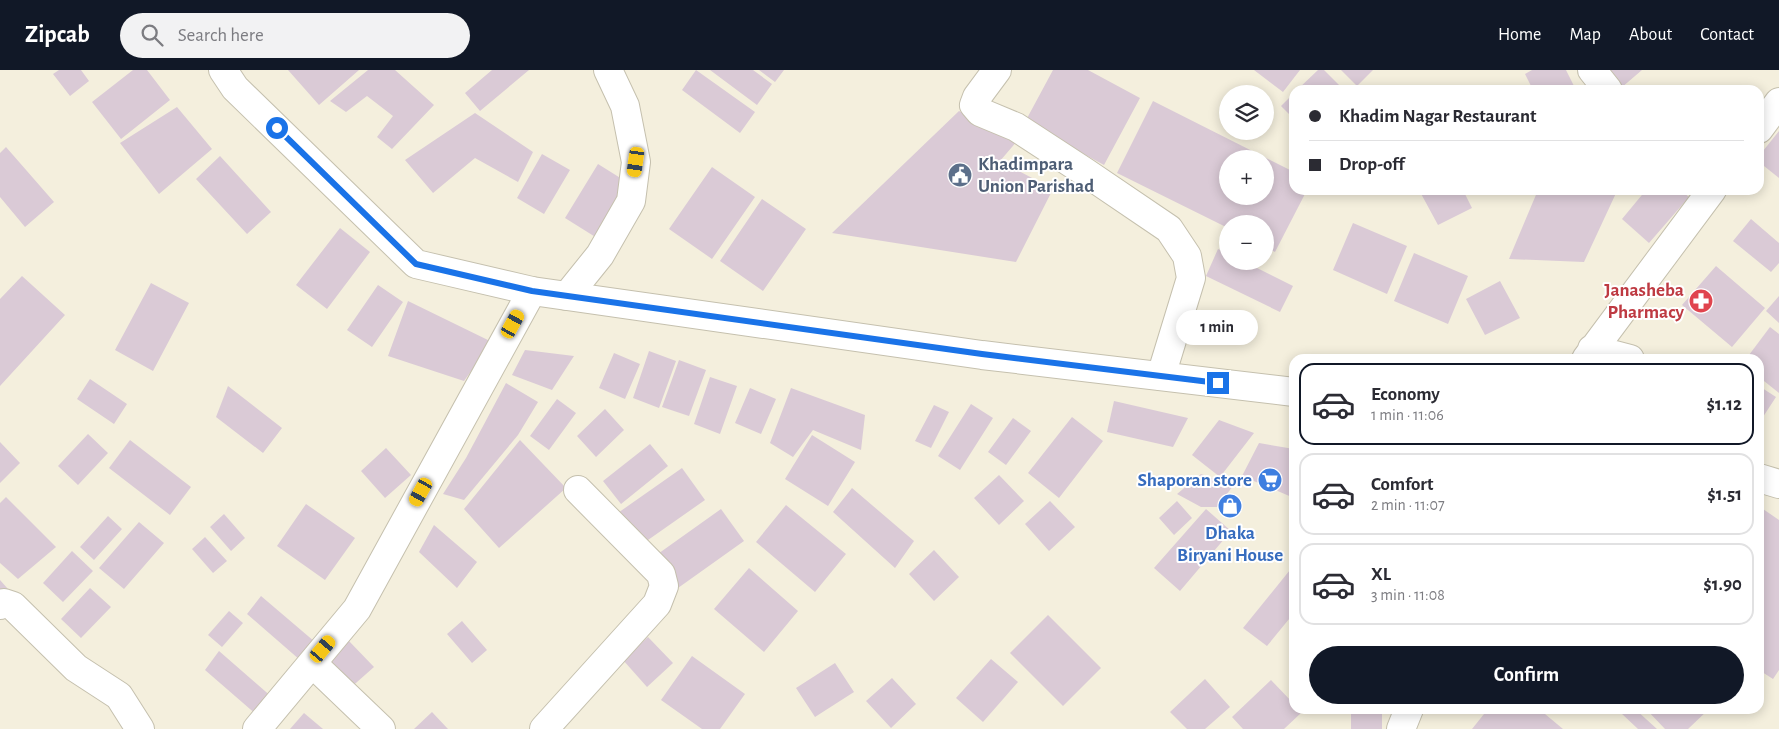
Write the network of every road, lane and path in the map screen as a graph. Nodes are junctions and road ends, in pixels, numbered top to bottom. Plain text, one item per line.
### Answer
1 (222, 70) edge
2 (608, 70) edge
3 (997, 70) edge
4 (1592, 70) edge
5 (1604, 85) edge
6 (1779, 102) edge
7 (1764, 122) edge
8 (1707, 195) edge
9 (532, 291) junction
10 (567, 296) junction
11 (1590, 354) edge
12 (1161, 376) junction
13 (1289, 391) edge
14 (1764, 480) edge
15 (1779, 484) edge
16 (578, 490) dead end
17 (0, 605) edge
18 (312, 662) junction
19 (1407, 714) edge
20 (140, 729) edge
21 (257, 729) edge
22 (381, 729) edge
23 (544, 729) edge
24 (1401, 729) edge

1 - 9 main road
2 - 10 main road
3 - 12 main road
4 - 5 main road
6 - 7 main road
8 - 11 main road
9 - 10 main road
9 - 18 main road
10 - 12 main road
12 - 13 main road
14 - 15 main road
16 - 23 main road
17 - 20 main road
18 - 21 main road
18 - 22 main road
19 - 24 main road

